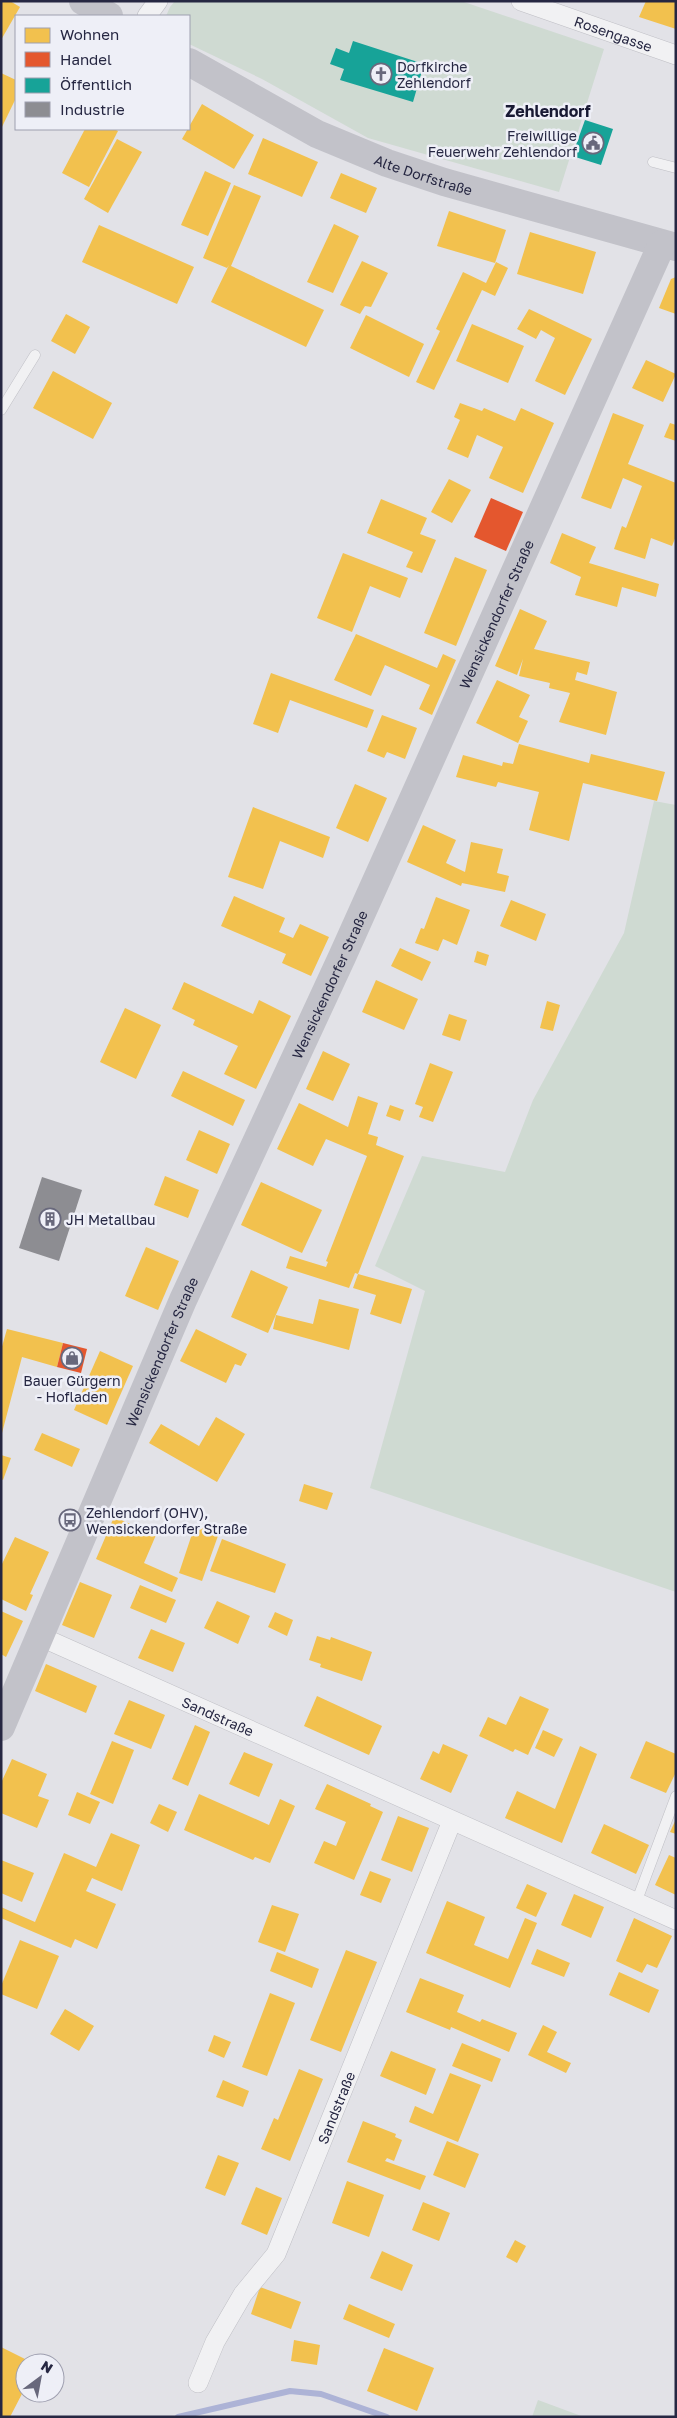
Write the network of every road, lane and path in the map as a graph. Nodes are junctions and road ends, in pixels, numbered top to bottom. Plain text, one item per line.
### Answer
1 (83, 1) edge
2 (158, 1) edge
3 (521, 1) edge
4 (107, 15) edge
5 (148, 15) edge
6 (676, 55) edge
7 (190, 63) edge
8 (653, 162) dead end
9 (676, 168) edge
10 (672, 243) edge
11 (35, 355) dead end
12 (1, 410) edge
13 (40, 1636) junction
14 (3, 1718) edge
15 (676, 1796) edge
16 (452, 1821) junction
17 (636, 1903) junction
18 (676, 1920) edge
19 (198, 2383) dead end

1 - 4 main road
2 - 5 street
3 - 6 street, Rosengasse
7 - 10 main road, Alte Dorfstraße
8 - 9 lane
10 - 13 main road, Wensickendorfer Straße
11 - 12 lane
13 - 14 main road, Wensickendorfer Straße
13 - 16 street, Sandstraße
15 - 17 lane
16 - 17 street, Sandstraße
16 - 19 street, Sandstraße
17 - 18 street, Sandstraße

